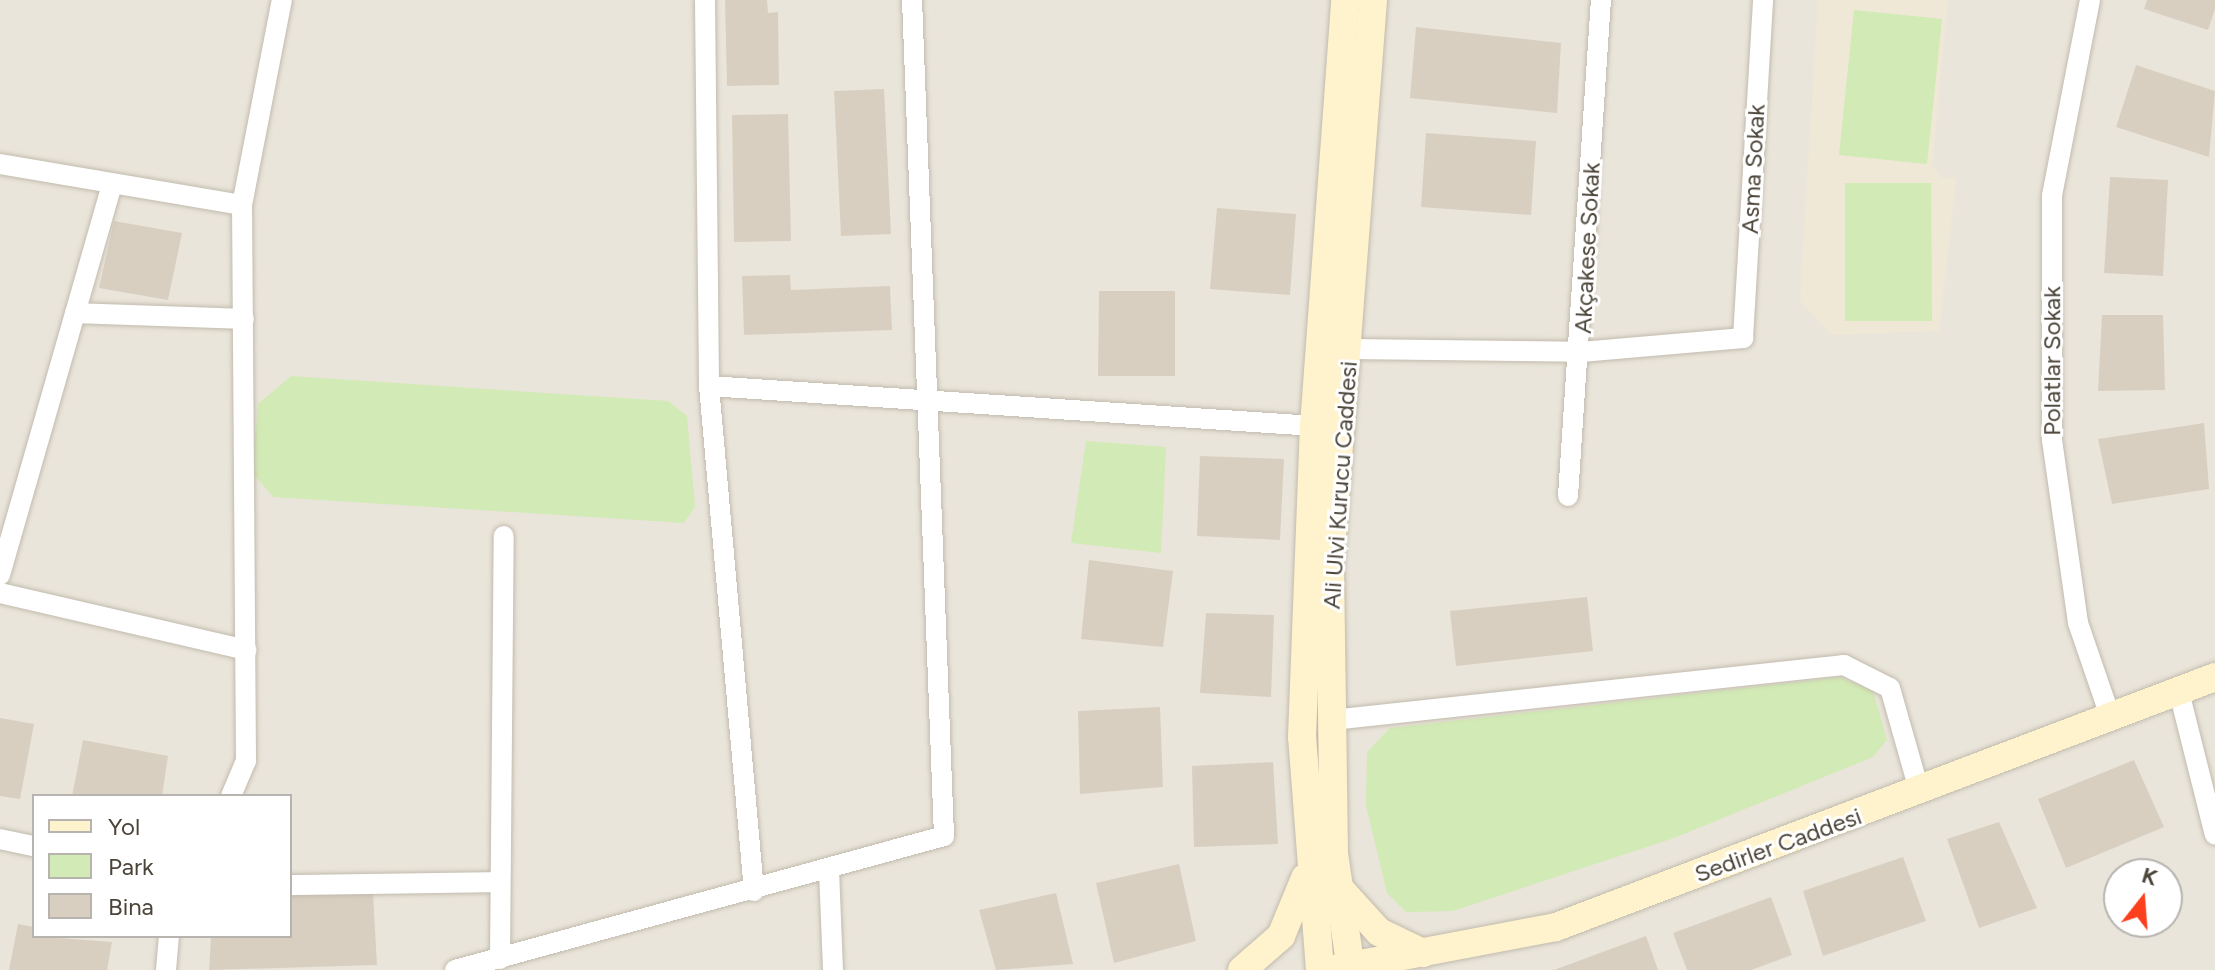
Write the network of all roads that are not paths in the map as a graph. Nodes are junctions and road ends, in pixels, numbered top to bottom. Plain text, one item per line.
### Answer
1 (282, 0) edge
2 (705, 0) edge
3 (912, 0) edge
4 (1345, 0) edge
5 (1373, 0) edge
6 (1601, 0) edge
7 (1763, 0) edge
8 (2090, 0) edge
9 (0, 164) edge
10 (111, 187) junction
11 (242, 205) junction
12 (75, 313) junction
13 (244, 319) junction
14 (1350, 349) junction
15 (1581, 352) junction
16 (709, 386) junction
17 (928, 404) junction
18 (1314, 426) junction
19 (1568, 496) dead end
20 (504, 536) dead end
21 (0, 575) edge
22 (0, 593) edge
23 (247, 650) junction
24 (2215, 677) edge
25 (2179, 692) junction
26 (2111, 719) junction
27 (1332, 720) junction
28 (1920, 793) junction
29 (232, 794) edge
30 (2215, 835) edge
31 (0, 839) edge
32 (32, 846) edge
33 (1308, 866) junction
34 (829, 870) junction
35 (496, 882) junction
36 (292, 885) edge
37 (1339, 888) junction
38 (754, 891) junction
39 (169, 938) edge
40 (1427, 958) edge
41 (500, 959) junction
42 (1343, 969) edge
43 (166, 970) edge
44 (455, 970) edge
45 (833, 970) edge
46 (1242, 970) edge
47 (1320, 970) edge

1 - 11 street
2 - 16 street
3 - 17 street
4 - 18 main road, Ali Ulvi Kurucu Caddesi
5 - 14 main road, Ali Ulvi Kurucu Caddesi
6 - 15 street, Akçakese Sokak
7 - 15 street, Asma Sokak
8 - 26 street, Polatlar Sokak
9 - 10 street
10 - 11 street
10 - 12 street
11 - 13 street
12 - 13 street
12 - 21 street
13 - 23 street
14 - 15 street
14 - 27 main road, Ali Ulvi Kurucu Caddesi
15 - 19 street, Akçakese Sokak
16 - 17 street
16 - 38 street
17 - 18 street
17 - 34 street
18 - 33 main road, Ali Ulvi Kurucu Caddesi
20 - 35 street
22 - 23 street
23 - 29 street
24 - 25 main road, Sedirler Caddesi
25 - 26 main road, Sedirler Caddesi
25 - 30 street
26 - 28 main road, Sedirler Caddesi
27 - 28 street
27 - 37 main road, Ali Ulvi Kurucu Caddesi
28 - 40 main road, Sedirler Caddesi
31 - 32 street
33 - 46 main road
33 - 47 main road, Ali Ulvi Kurucu Caddesi
34 - 38 street
34 - 45 street
35 - 36 street
35 - 41 street
37 - 40 main road
37 - 42 main road, Ali Ulvi Kurucu Caddesi
38 - 41 street
39 - 43 street
40 - 42 main road, Sedirler Caddesi
41 - 44 street

